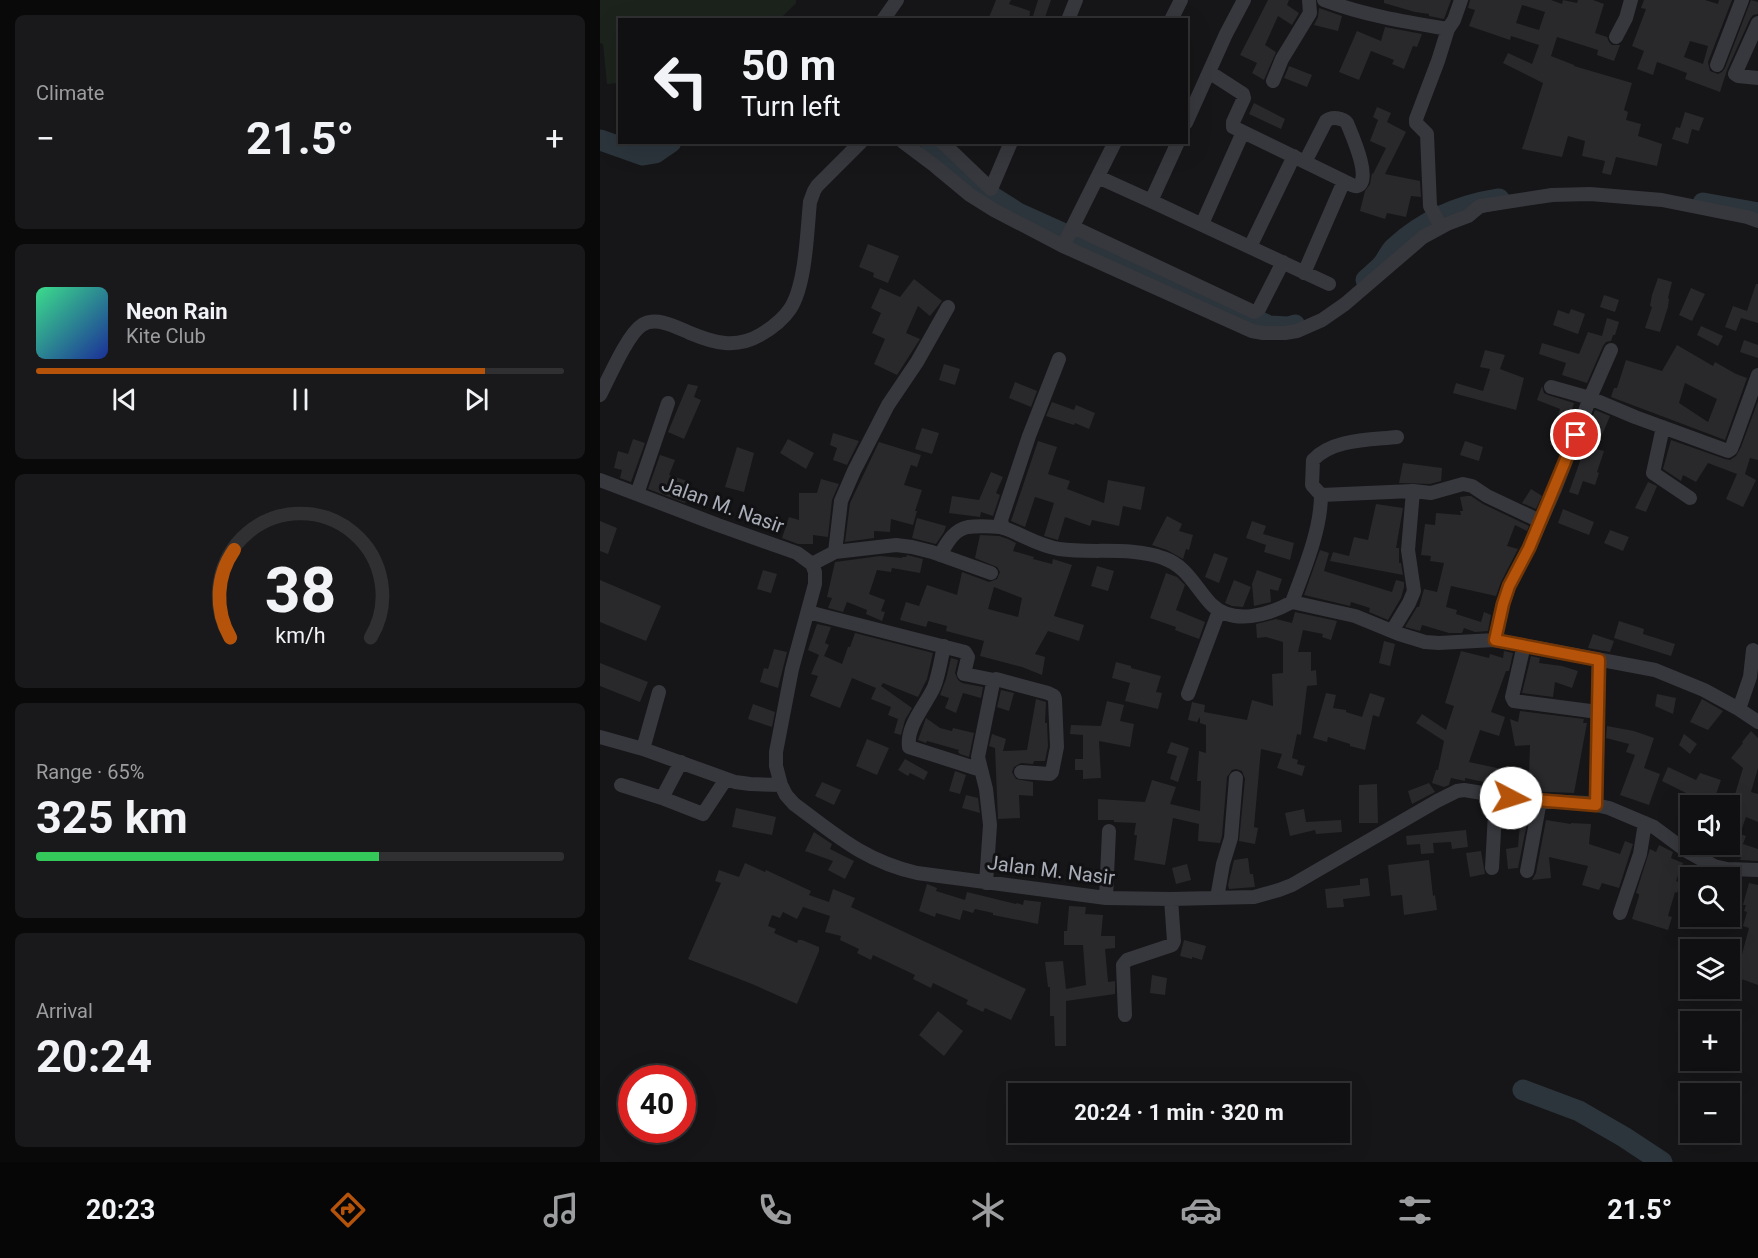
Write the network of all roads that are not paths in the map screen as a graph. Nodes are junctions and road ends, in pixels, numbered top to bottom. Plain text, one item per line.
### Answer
1 (897, 0) edge
2 (1076, 0) edge
3 (1180, 0) edge
4 (1244, 0) edge
5 (1309, 0) edge
6 (1324, 0) edge
7 (1461, 0) edge
8 (1631, 0) edge
9 (1742, 0) edge
10 (1344, 4) edge
11 (884, 18) edge
12 (1069, 18) edge
13 (1172, 18) edge
14 (1758, 22) edge
15 (1448, 29) junction
16 (1616, 37) dead end
17 (1717, 64) dead end
18 (1209, 72) junction
19 (1758, 78) edge
20 (1273, 81) dead end
21 (1188, 119) edge
22 (1244, 132) junction
23 (859, 144) edge
24 (906, 144) edge
25 (944, 144) edge
26 (1010, 144) edge
27 (1114, 144) edge
28 (1177, 144) edge
29 (1299, 159) junction
30 (1098, 177) junction
31 (1344, 181) junction
32 (1151, 201) junction
33 (1758, 221) edge
34 (1202, 224) junction
35 (1441, 227) junction
36 (1068, 237) junction
37 (1251, 248) junction
38 (1283, 262) junction
39 (1305, 273) junction
40 (1329, 284) dead end
41 (948, 307) dead end
42 (1611, 350) dead end
43 (1059, 359) dead end
44 (1758, 375) edge
45 (1551, 387) dead end
46 (600, 395) edge
47 (1590, 398) junction
48 (668, 403) dead end
49 (1663, 427) junction
50 (1396, 437) dead end
51 (600, 480) edge
52 (1413, 491) junction
53 (637, 494) junction
54 (1321, 495) junction
55 (1690, 498) dead end
56 (1540, 521) junction
57 (1003, 528) junction
58 (835, 552) junction
59 (940, 555) junction
60 (812, 564) junction
61 (991, 573) dead end
62 (1292, 602) junction
63 (1219, 611) junction
64 (808, 612) junction
65 (1392, 631) junction
66 (1495, 640) junction
67 (1524, 645) junction
68 (944, 646) junction
69 (1753, 650) dead end
70 (1599, 660) junction
71 (994, 680) junction
72 (659, 692) dead end
73 (1188, 694) dead end
74 (1739, 709) junction
75 (1598, 712) junction
76 (1758, 722) edge
77 (600, 737) edge
78 (643, 749) junction
79 (681, 762) junction
80 (981, 770) junction
81 (1021, 772) dead end
82 (1236, 778) dead end
83 (726, 779) junction
84 (621, 785) dead end
85 (781, 785) junction
86 (1496, 795) junction
87 (662, 798) junction
88 (1540, 801) junction
89 (1596, 805) junction
90 (1646, 823) junction
91 (1109, 831) dead end
92 (1492, 868) dead end
93 (1527, 870) dead end
94 (1758, 870) edge
95 (986, 883) junction
96 (1106, 898) junction
97 (1217, 898) junction
98 (1171, 899) junction
99 (1620, 913) dead end
100 (1125, 1015) dead end

1 - 11 street
2 - 12 street
3 - 13 street
4 - 18 street
5 - 20 street
6 - 10 street
7 - 15 street
8 - 16 street
9 - 17 street
10 - 15 street
14 - 19 street
15 - 35 street
18 - 21 street
18 - 22 street
22 - 29 street
22 - 34 street
23 - 46 street
24 - 36 street
25 - 26 street
27 - 30 street
28 - 32 street
29 - 31 street
29 - 31 street
29 - 37 street
30 - 32 street
30 - 36 street
31 - 39 street
32 - 34 street
33 - 35 street
34 - 37 street
35 - 36 street
36 - 38 street
37 - 38 street
38 - 39 street
39 - 40 street
41 - 58 street
42 - 47 street
43 - 57 street
44 - 49 street
45 - 47 street
47 - 49 street
47 - 56 street
48 - 53 street
49 - 55 street
50 - 54 street
51 - 53 street, Jalan M. Nasir
52 - 54 street
52 - 56 street
52 - 65 street
53 - 60 street, Jalan M. Nasir
54 - 62 street
56 - 66 street
57 - 59 street
57 - 63 street
58 - 59 street
58 - 60 street
59 - 61 street
60 - 64 street
62 - 63 street
62 - 65 street
63 - 73 street
64 - 68 street
64 - 85 street
65 - 66 street
66 - 67 street
67 - 70 street
67 - 75 street
68 - 71 street
68 - 80 street
69 - 74 street
70 - 74 street
70 - 75 street
71 - 80 street
71 - 81 street
72 - 78 street
74 - 76 street
75 - 89 street
77 - 78 street
78 - 79 street
79 - 83 street
79 - 87 street
80 - 95 street
82 - 97 street
83 - 85 street
83 - 87 street
84 - 87 street
85 - 95 street, Jalan M. Nasir
86 - 88 street, Jalan M. Nasir
86 - 92 street
86 - 97 street, Jalan M. Nasir
88 - 89 street, Jalan M. Nasir
88 - 93 street
89 - 90 street, Jalan M. Nasir
90 - 94 street, Jalan M. Nasir
90 - 99 street
91 - 96 street
95 - 96 street, Jalan M. Nasir
96 - 98 street, Jalan M. Nasir
97 - 98 street, Jalan M. Nasir
98 - 100 street

